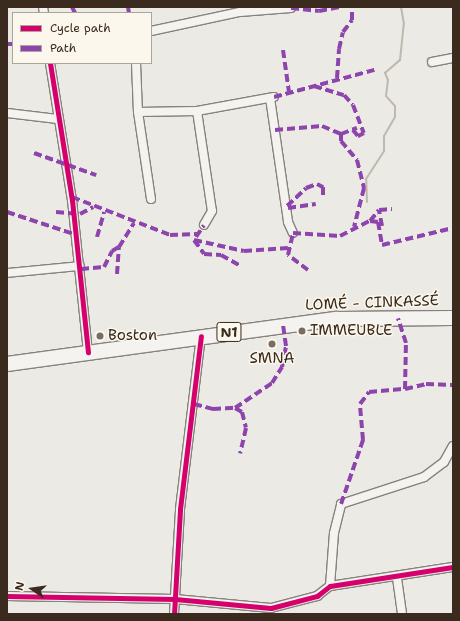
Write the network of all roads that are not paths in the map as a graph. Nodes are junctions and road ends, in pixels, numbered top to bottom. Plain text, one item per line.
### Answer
1 (291, 8) edge
2 (240, 9) edge
3 (152, 31) edge
4 (453, 58) edge
5 (432, 62) dead end
6 (50, 64) edge
7 (136, 64) edge
8 (197, 111) junction
9 (138, 112) junction
10 (7, 113) edge
11 (58, 119) junction
12 (151, 199) dead end
13 (204, 225) dead end
14 (293, 233) dead end
15 (80, 266) junction
16 (7, 273) edge
17 (453, 318) edge
18 (201, 336) junction
19 (88, 352) junction
20 (7, 364) edge
21 (453, 446) edge
22 (453, 567) edge
23 (397, 578) junction
24 (330, 586) junction
25 (7, 596) edge
26 (175, 599) junction
27 (174, 614) edge
28 (402, 614) edge

1 - 2 street
2 - 3 street
4 - 5 street
6 - 11 street
7 - 9 street
8 - 9 street
8 - 13 street
8 - 14 street
9 - 12 street
10 - 11 street
11 - 15 street
15 - 16 street
15 - 19 street
17 - 18 highway, LOMÉ - CINKASSÉ / N1
18 - 19 highway, LOMÉ - CINKASSÉ / N1
18 - 26 street
19 - 20 highway, LOMÉ - CINKASSÉ / N1
21 - 24 street
22 - 23 street
23 - 24 street
23 - 28 street
24 - 26 street
25 - 26 street
26 - 27 street

